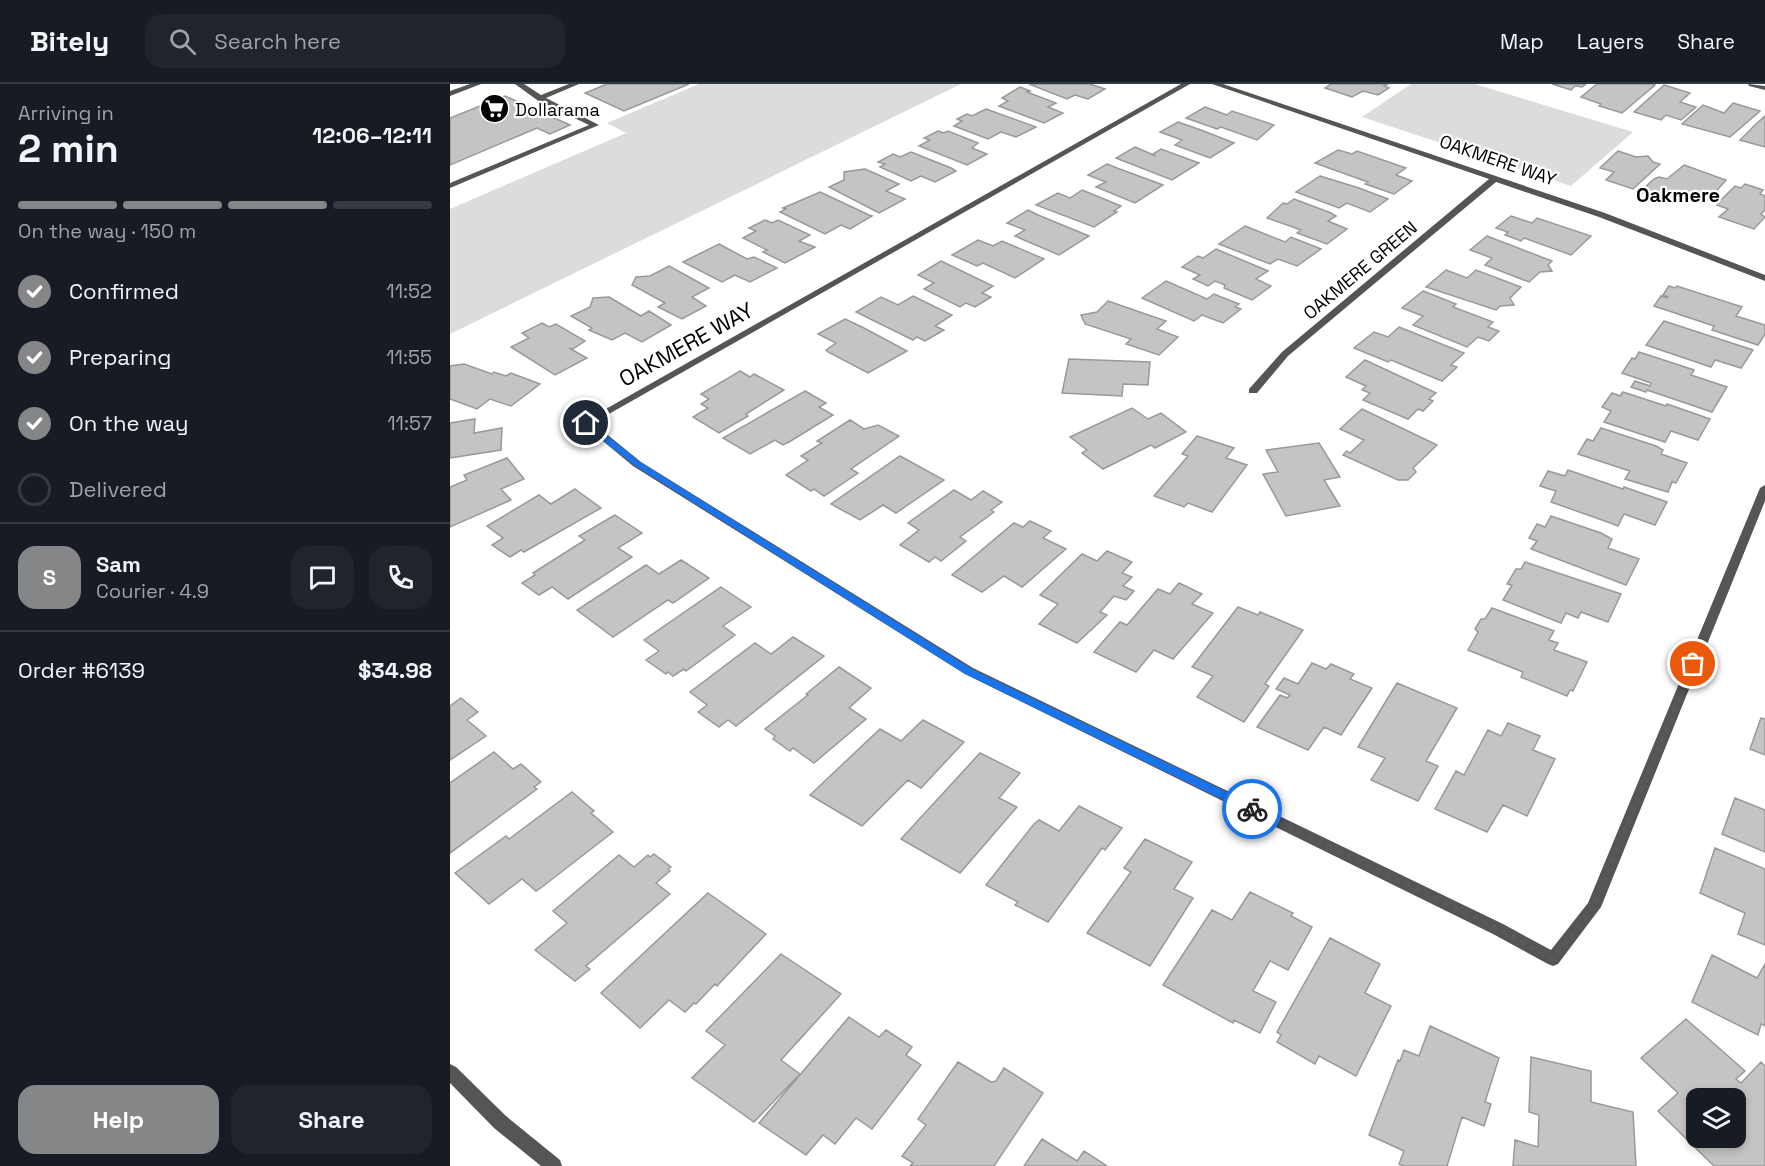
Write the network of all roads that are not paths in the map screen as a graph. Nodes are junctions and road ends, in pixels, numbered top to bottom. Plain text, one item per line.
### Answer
1 (477, 84) edge
2 (519, 84) edge
3 (575, 84) edge
4 (1186, 84) edge
5 (1216, 84) edge
6 (1752, 84) edge
7 (1765, 88) edge
8 (450, 94) edge
9 (540, 98) junction
10 (1494, 179) junction
11 (450, 186) edge
12 (1765, 278) edge
13 (1253, 391) dead end
14 (1765, 488) edge
15 (450, 1072) edge
16 (554, 1166) edge

1 - 8 street
2 - 9 street
3 - 9 street
4 - 14 street, OAKMERE WAY
5 - 10 street, OAKMERE WAY
6 - 7 street
9 - 11 street
10 - 12 street, OAKMERE WAY
10 - 13 street, OAKMERE GREEN
15 - 16 street

